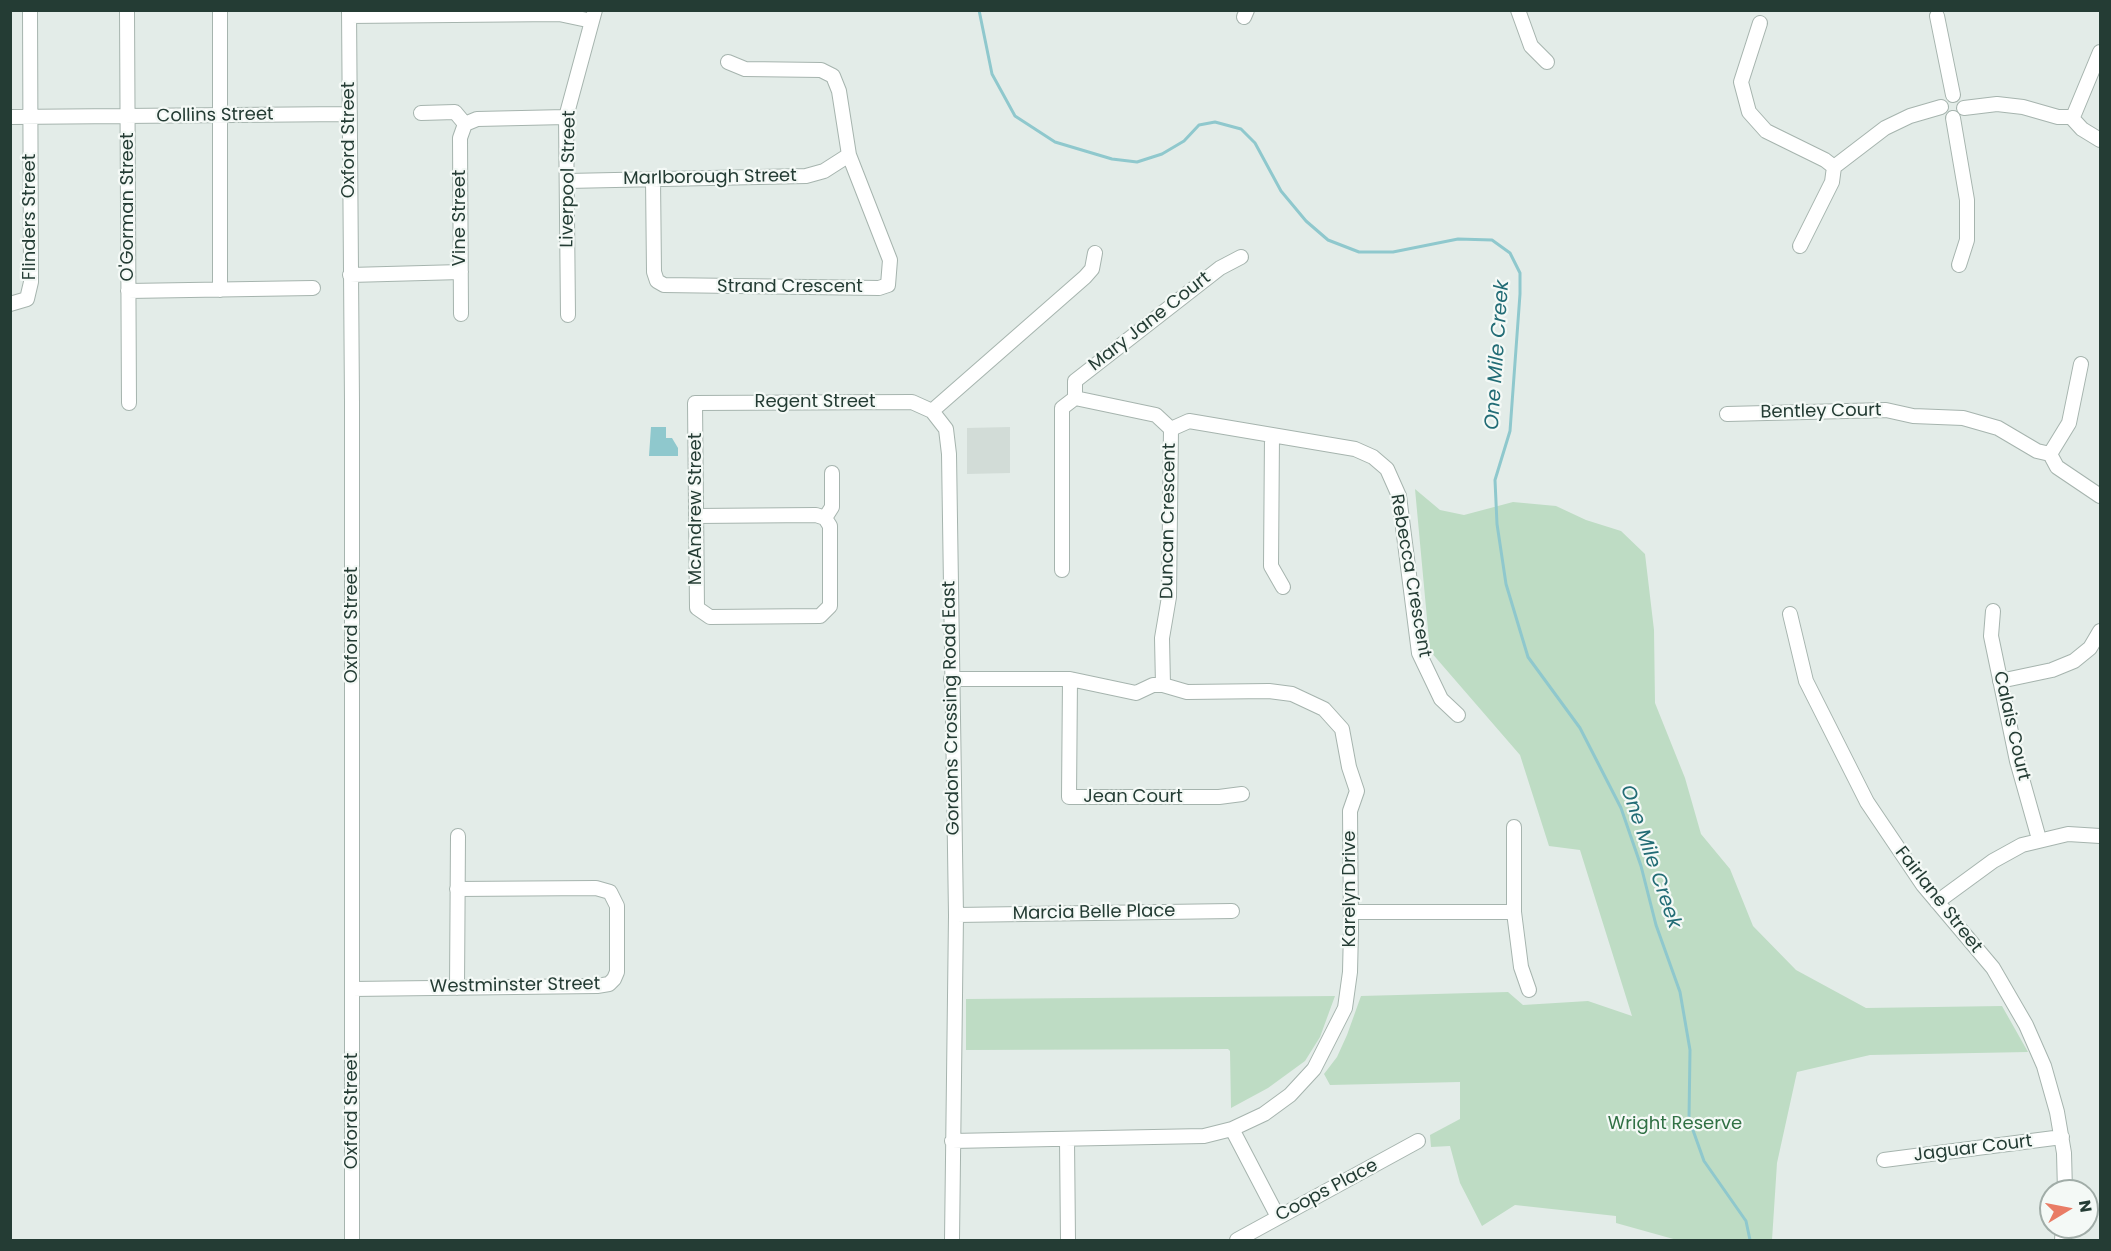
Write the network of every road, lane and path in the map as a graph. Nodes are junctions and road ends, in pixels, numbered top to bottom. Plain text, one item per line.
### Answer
1 (30, 10) edge
2 (127, 10) edge
3 (220, 10) edge
4 (1518, 10) edge
5 (349, 13) edge
6 (594, 16) edge
7 (1937, 16) dead end
8 (1760, 23) dead end
9 (2100, 52) edge
10 (728, 62) dead end
11 (1547, 62) dead end
12 (1953, 95) junction
13 (1941, 107) junction
14 (1964, 108) junction
15 (421, 113) dead end
16 (348, 114) junction
17 (219, 116) junction
18 (10, 117) edge
19 (30, 117) junction
20 (128, 117) junction
21 (566, 117) junction
22 (2073, 117) junction
23 (1953, 118) junction
24 (465, 124) junction
25 (2100, 140) edge
26 (849, 155) junction
27 (1834, 167) junction
28 (653, 179) junction
29 (567, 181) junction
30 (1800, 246) dead end
31 (1095, 253) dead end
32 (1241, 257) dead end
33 (1959, 265) dead end
34 (460, 272) junction
35 (350, 275) junction
36 (313, 288) dead end
37 (220, 290) junction
38 (128, 291) junction
39 (10, 304) edge
40 (461, 314) dead end
41 (568, 315) dead end
42 (2081, 364) dead end
43 (1075, 398) junction
44 (129, 403) dead end
45 (695, 403) joint
46 (932, 411) junction
47 (1727, 414) dead end
48 (1171, 429) junction
49 (1272, 435) junction
50 (2050, 454) junction
51 (832, 473) dead end
52 (2100, 496) edge
53 (696, 516) junction
54 (825, 518) junction
55 (1062, 570) dead end
56 (1283, 587) dead end
57 (1993, 611) dead end
58 (1790, 614) dead end
59 (2100, 631) edge
60 (951, 679) junction
61 (1070, 680) junction
62 (2000, 681) junction
63 (1163, 685) junction
64 (1458, 715) dead end
65 (1242, 794) dead end
66 (1514, 827) dead end
67 (458, 836) dead end
68 (2100, 836) edge
69 (2039, 839) junction
70 (457, 889) junction
71 (1937, 902) junction
72 (1232, 911) dead end
73 (1352, 912) junction
74 (1514, 912) junction
75 (956, 915) junction
76 (457, 988) junction
77 (352, 989) junction
78 (1529, 990) dead end
79 (1232, 1130) junction
80 (2062, 1137) junction
81 (1067, 1140) junction
82 (952, 1141) junction
83 (1418, 1141) dead end
84 (1884, 1160) dead end
85 (2064, 1179) edge
86 (1278, 1217) junction
87 (352, 1240) edge
88 (952, 1240) edge
89 (1068, 1240) edge
90 (1237, 1240) edge

1 - 19 street
2 - 20 street, O'Gorman Street
3 - 17 street
4 - 11 street
5 - 6 street
5 - 16 street, Oxford Street
6 - 21 street, Liverpool Street
7 - 12 street
8 - 27 street
9 - 22 street
10 - 26 street
12 - 13 street
12 - 14 street
13 - 23 street
13 - 27 street
14 - 22 street
14 - 23 street
15 - 24 street
16 - 17 street, Collins Street
16 - 35 street, Oxford Street
17 - 20 street, Collins Street
17 - 37 street
18 - 19 street, Collins Street
19 - 20 street, Collins Street
19 - 39 street, Flinders Street
20 - 38 street, O'Gorman Street
21 - 24 street
21 - 29 street, Liverpool Street
22 - 25 street
23 - 33 street
24 - 34 street, Vine Street
26 - 28 street, Marlborough Street
26 - 28 street, Strand Crescent
27 - 30 street
28 - 29 street, Marlborough Street
29 - 41 street, Liverpool Street
31 - 46 street
32 - 43 street, Mary Jane Court
34 - 35 street
34 - 40 street, Vine Street
35 - 77 street, Oxford Street
36 - 37 street
37 - 38 street
38 - 44 street, O'Gorman Street
42 - 50 street
43 - 48 street
43 - 55 street
45 - 46 street, Regent Street
45 - 53 street, McAndrew Street
46 - 60 street, Gordons Crossing Road East
47 - 50 street, Bentley Court
48 - 49 street, Rebecca Crescent
48 - 63 street, Duncan Crescent
49 - 56 street
49 - 64 street, Rebecca Crescent
50 - 52 street
51 - 54 street
53 - 54 street
53 - 54 street, McAndrew Street
57 - 62 street, Calais Court
58 - 71 street, Fairlane Street
59 - 62 street
60 - 61 street, Karelyn Drive
60 - 75 street, Gordons Crossing Road East
61 - 63 street, Karelyn Drive
61 - 65 street, Jean Court
62 - 69 street, Calais Court
63 - 73 street, Karelyn Drive
66 - 74 street
67 - 70 street
68 - 69 street
69 - 71 street
70 - 76 street
70 - 76 street, Westminster Street
71 - 80 street, Fairlane Street
72 - 75 street, Marcia Belle Place
73 - 74 street
73 - 79 street, Karelyn Drive
74 - 78 street
75 - 82 street, Gordons Crossing Road East
76 - 77 street, Westminster Street
77 - 87 street, Oxford Street
79 - 81 street, Karelyn Drive
79 - 86 street
80 - 84 street, Jaguar Court
80 - 85 street, Fairlane Street
81 - 82 street, Karelyn Drive
81 - 89 street
82 - 88 street, Gordons Crossing Road East
83 - 86 street, Coops Place
86 - 90 street, Coops Place

